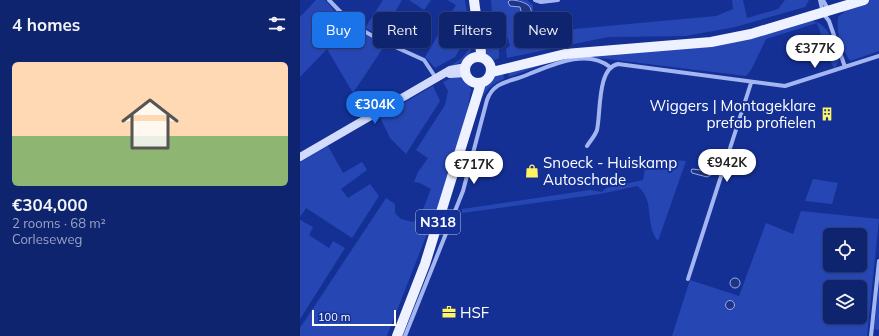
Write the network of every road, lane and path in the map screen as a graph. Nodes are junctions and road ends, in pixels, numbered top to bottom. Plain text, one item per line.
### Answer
1 (329, 0) edge
2 (474, 0) edge
3 (535, 0) edge
4 (558, 0) edge
5 (840, 0) edge
6 (864, 0) edge
7 (824, 8) edge
8 (879, 56) edge
9 (477, 58) junction
10 (610, 67) junction
11 (845, 67) junction
12 (491, 68) junction
13 (466, 70) junction
14 (438, 77) junction
15 (477, 83) junction
16 (751, 83) junction
17 (587, 146) dead end
18 (300, 157) edge
19 (879, 261) edge
20 (688, 279) dead end
21 (397, 336) edge
22 (405, 336) edge
23 (871, 336) edge

1 - 14 street
2 - 9 main road
3 - 4 street
5 - 7 main road
6 - 7 main road
7 - 11 street
7 - 12 main road
8 - 11 street
9 - 12 main road
9 - 13 main road
10 - 16 street
10 - 17 street
10 - 22 street
11 - 16 street
12 - 15 main road
13 - 14 main road
13 - 15 main road
14 - 18 main road
15 - 21 main road, N318
16 - 20 street
19 - 23 street

